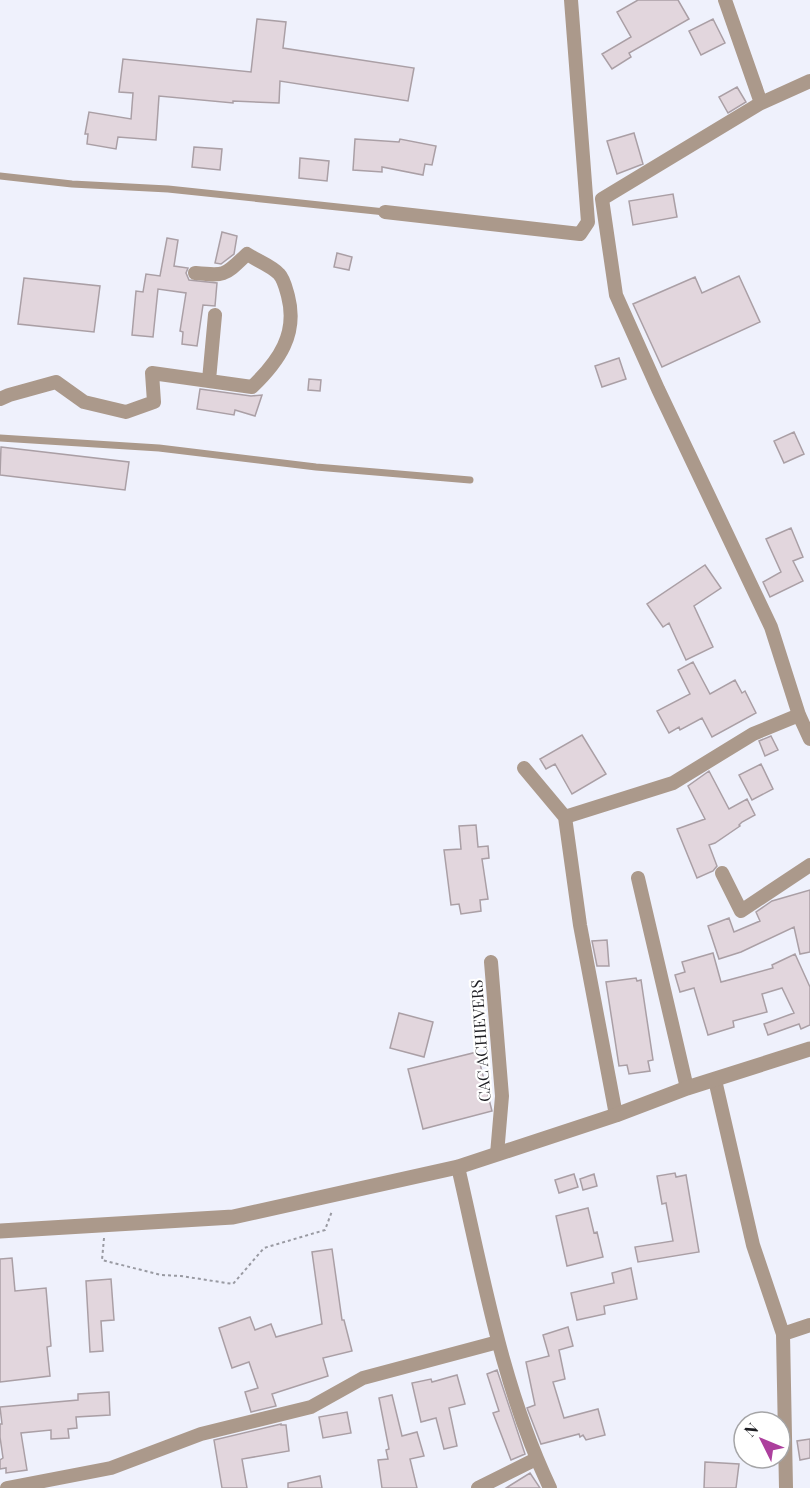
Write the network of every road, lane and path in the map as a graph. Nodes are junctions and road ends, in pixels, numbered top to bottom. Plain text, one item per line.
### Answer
1 (570, 0) edge
2 (725, 0) edge
3 (810, 81) edge
4 (761, 103) junction
5 (0, 176) edge
6 (385, 212) joint
7 (195, 273) dead end
8 (215, 315) dead end
9 (209, 380) junction
10 (0, 399) edge
11 (0, 438) edge
12 (470, 480) dead end
13 (798, 715) junction
14 (810, 739) edge
15 (524, 768) dead end
16 (565, 817) junction
17 (810, 866) edge
18 (722, 873) dead end
19 (638, 878) dead end
20 (491, 962) dead end
21 (810, 1049) edge
22 (715, 1080) junction
23 (687, 1088) junction
24 (616, 1115) junction
25 (497, 1154) junction
26 (458, 1167) junction
27 (337, 1194) junction
28 (106, 1225) junction
29 (0, 1231) edge
30 (810, 1325) edge
31 (783, 1334) junction
32 (498, 1342) junction
33 (536, 1459) junction
34 (7, 1488) edge
35 (478, 1488) edge
36 (550, 1488) edge
37 (786, 1488) edge

1 - 6 street
2 - 4 street
3 - 4 street
4 - 13 street
5 - 6 lane
7 - 9 street
8 - 9 street
9 - 10 street
11 - 12 lane
13 - 14 street
13 - 16 street
15 - 16 street
16 - 24 street
17 - 18 street
19 - 23 street
20 - 25 street, CAC ACHIEVERS
21 - 22 street
22 - 23 street
22 - 31 street
23 - 24 street
24 - 25 street
25 - 26 street
26 - 27 street
26 - 32 street
27 - 28 street
27 - 28 path
28 - 29 street
30 - 31 street
31 - 37 street
32 - 33 street
32 - 34 street
33 - 35 street
33 - 36 street

